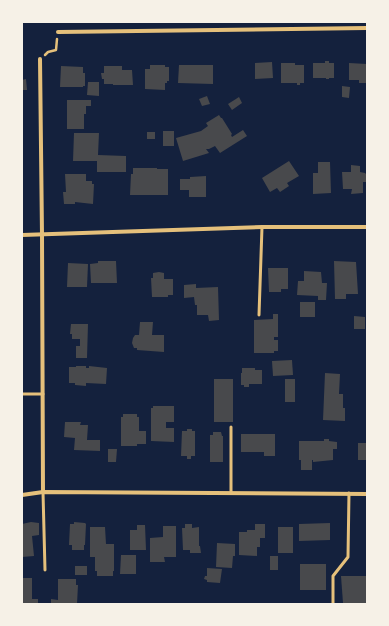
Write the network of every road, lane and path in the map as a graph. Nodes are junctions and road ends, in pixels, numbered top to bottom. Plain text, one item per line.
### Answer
1 (367, 28) edge
2 (58, 32) joint
3 (40, 59) joint
4 (367, 226) edge
5 (262, 227) junction
6 (22, 235) edge
7 (42, 235) junction
8 (259, 315) dead end
9 (22, 394) edge
10 (43, 394) junction
11 (231, 427) dead end
12 (43, 492) junction
13 (231, 493) junction
14 (349, 493) junction
15 (367, 494) edge
16 (22, 495) edge
17 (44, 570) dead end
18 (333, 604) edge

1 - 2 street
2 - 3 path
3 - 7 street
4 - 5 street
5 - 7 street
5 - 8 lane
6 - 7 street
7 - 10 street
9 - 10 lane
10 - 12 street
11 - 13 lane
12 - 13 street
12 - 16 street
12 - 17 lane
13 - 14 street
14 - 15 street
14 - 18 lane

